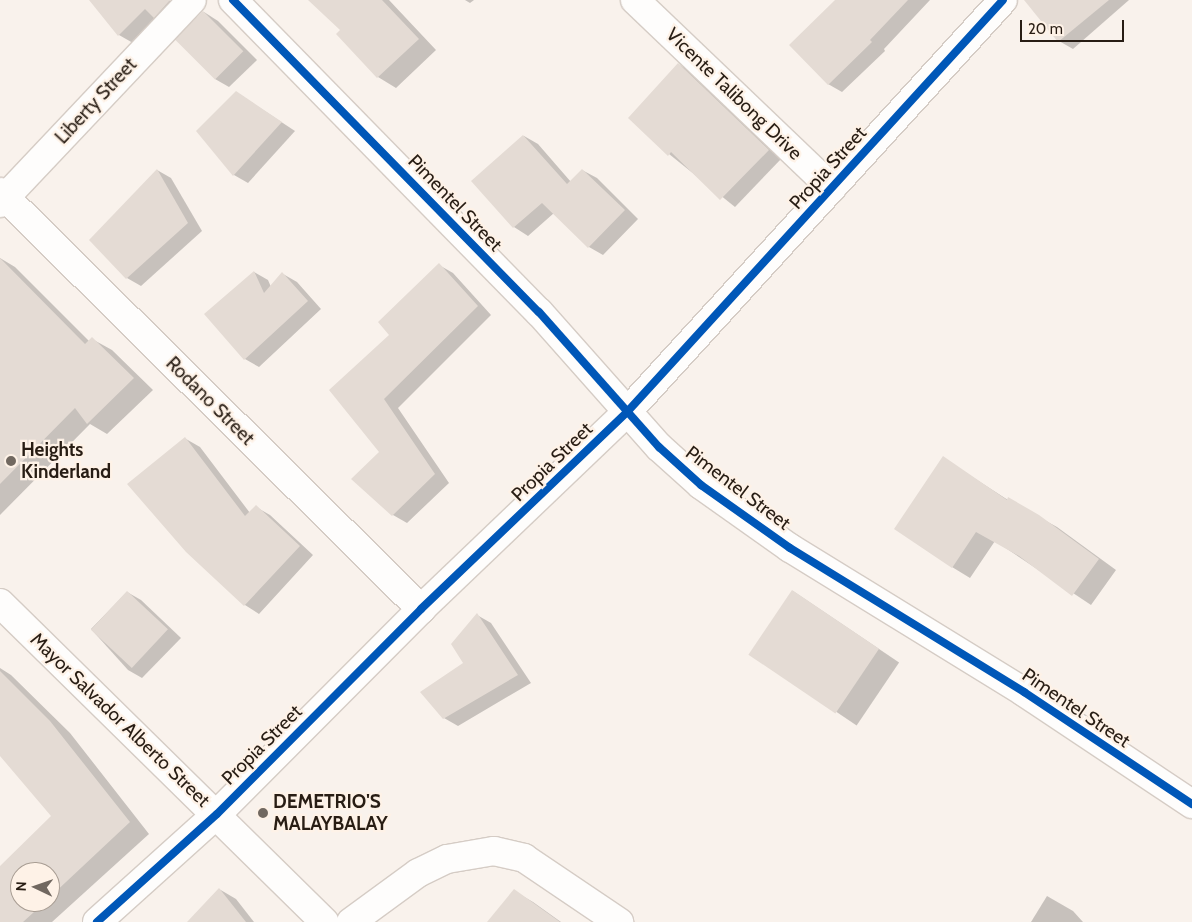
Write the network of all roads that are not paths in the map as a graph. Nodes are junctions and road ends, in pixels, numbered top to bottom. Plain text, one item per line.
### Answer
1 (192, 0) edge
2 (233, 0) edge
3 (635, 0) edge
4 (1003, 0) edge
5 (832, 188) junction
6 (2, 197) edge
7 (628, 411) junction
8 (0, 604) edge
9 (421, 609) junction
10 (1192, 804) edge
11 (217, 814) junction
12 (97, 922) edge
13 (326, 922) edge
14 (351, 922) edge
15 (619, 922) edge

1 - 6 street, Liberty Street
2 - 7 street, Pimentel Street
3 - 5 street, Vicente Talibong Drive
4 - 5 street, Propia Street
5 - 7 street, Propia Street
6 - 9 street, Rodano Street
7 - 9 street, Propia Street
7 - 10 street, Pimentel Street
8 - 11 street, Mayor Salvador Alberto Street
9 - 11 street, Propia Street
11 - 12 street, Propia Street
11 - 13 street, Mayor Salvador Alberto Street
14 - 15 street

